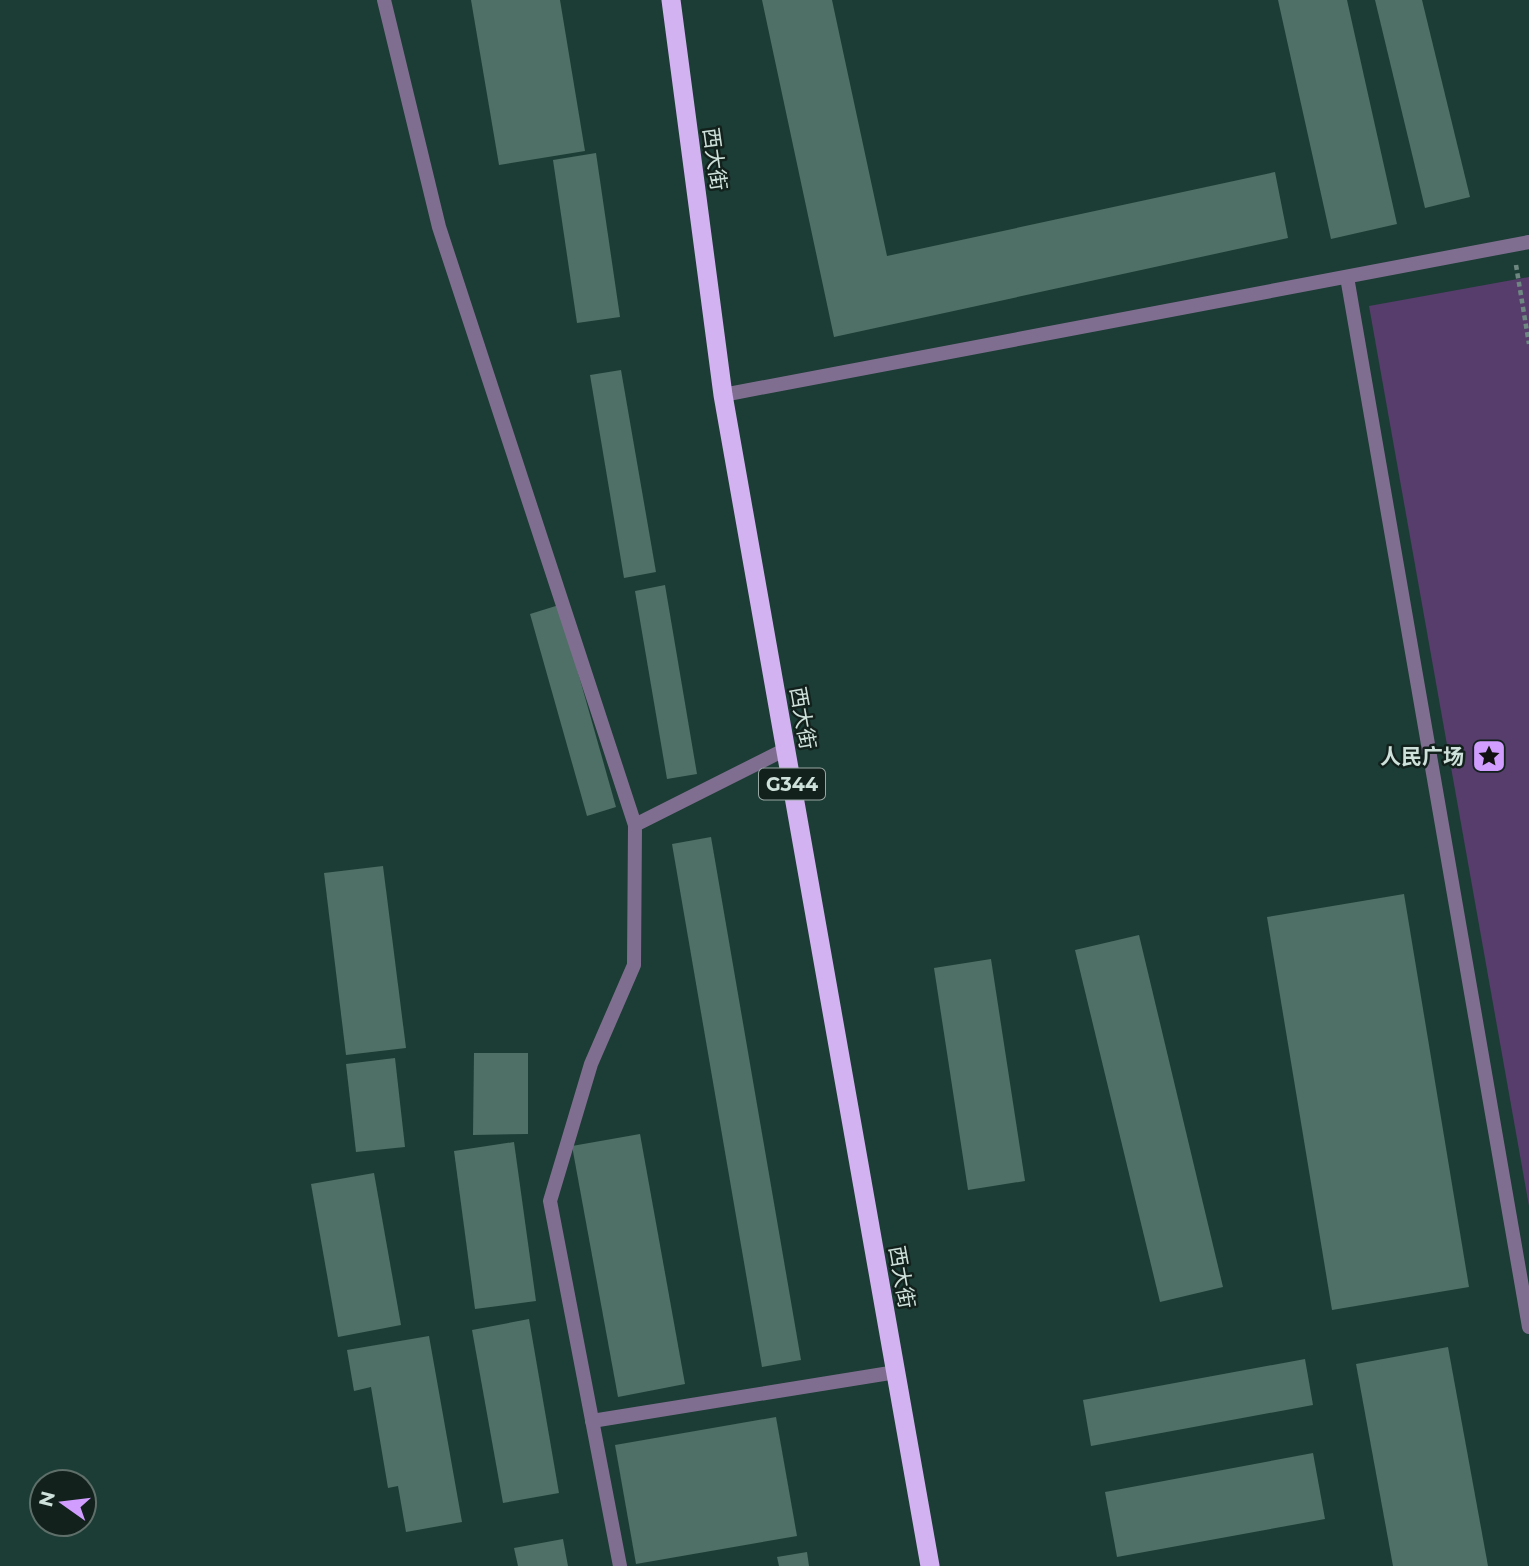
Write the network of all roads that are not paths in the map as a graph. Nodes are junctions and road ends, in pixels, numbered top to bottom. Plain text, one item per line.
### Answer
1 (384, 0) edge
2 (671, 0) edge
3 (1529, 242) edge
4 (1347, 276) junction
5 (723, 395) junction
6 (786, 749) junction
7 (635, 825) junction
8 (1529, 1327) edge
9 (896, 1372) junction
10 (592, 1421) junction
11 (620, 1566) edge
12 (930, 1566) edge

1 - 7 street
2 - 5 highway, 西大街 / G344
3 - 4 street
4 - 5 street
4 - 8 street
5 - 6 highway, 西大街 / G344
6 - 7 street
6 - 9 highway, 西大街 / G344
7 - 10 street
9 - 10 street
9 - 12 highway, 西大街 / G344
10 - 11 street

